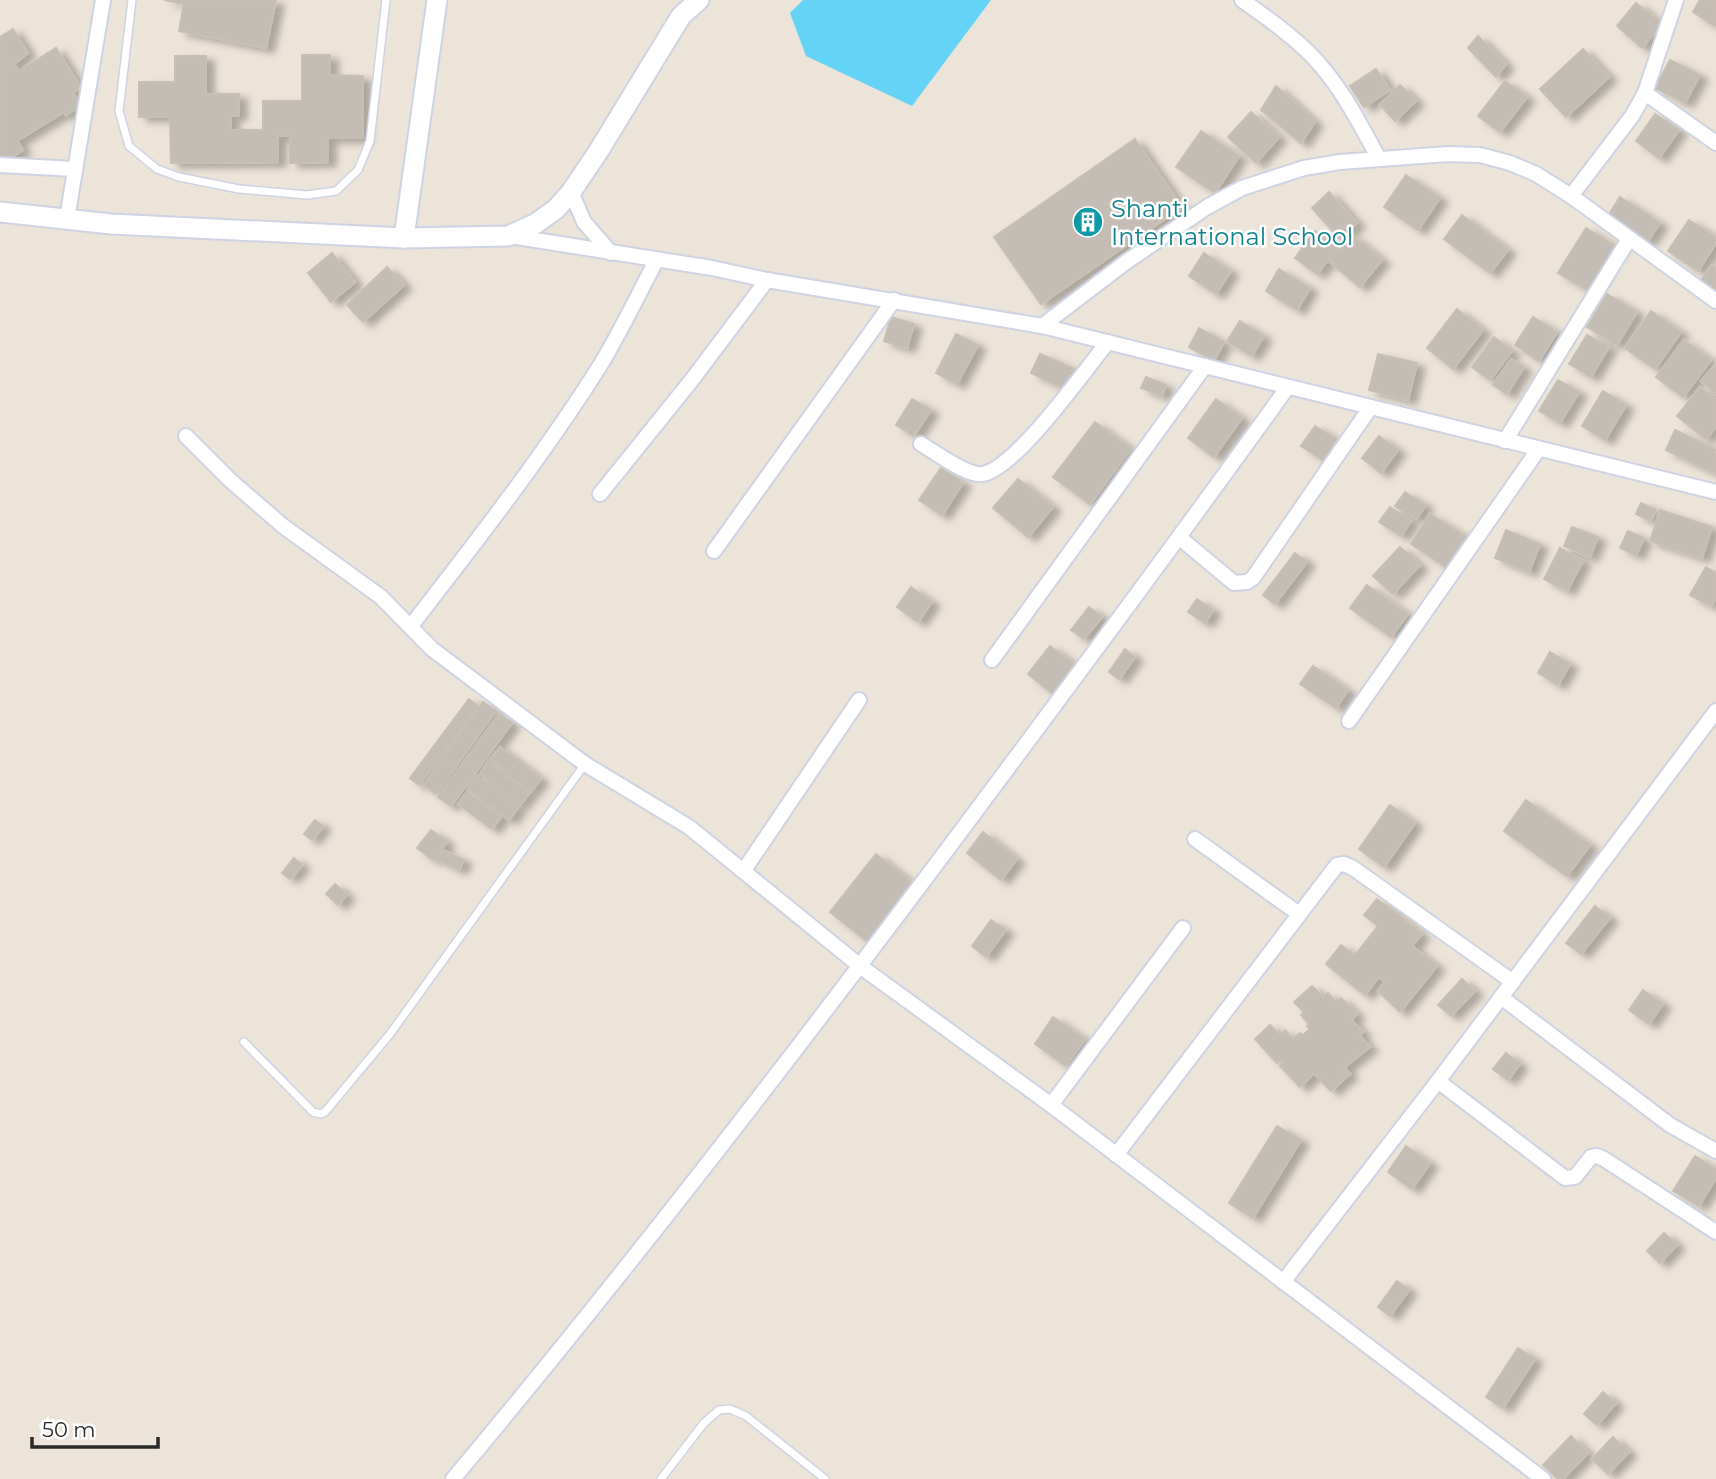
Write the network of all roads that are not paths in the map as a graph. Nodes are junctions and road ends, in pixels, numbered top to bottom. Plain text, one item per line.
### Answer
1 (103, 0) edge
2 (132, 0) edge
3 (386, 0) edge
4 (437, 0) edge
5 (699, 0) edge
6 (1242, 0) edge
7 (1676, 0) edge
8 (682, 8) edge
9 (1645, 93) junction
10 (1716, 143) edge
11 (1379, 159) junction
12 (0, 165) edge
13 (75, 169) junction
14 (571, 192) junction
15 (1570, 196) junction
16 (0, 212) edge
17 (67, 219) junction
18 (509, 236) junction
19 (404, 238) junction
20 (1629, 239) junction
21 (611, 253) junction
22 (656, 261) junction
23 (767, 279) junction
24 (894, 300) junction
25 (1716, 301) edge
26 (1042, 326) junction
27 (1108, 342) junction
28 (1205, 366) junction
29 (1287, 388) junction
30 (1370, 408) junction
31 (186, 436) dead end
32 (1505, 441) junction
33 (921, 444) dead end
34 (1538, 450) junction
35 (1716, 492) edge
36 (600, 494) dead end
37 (1180, 538) junction
38 (714, 551) dead end
39 (410, 627) junction
40 (992, 660) dead end
41 (859, 700) dead end
42 (1716, 711) edge
43 (1349, 720) dead end
44 (586, 764) junction
45 (1195, 839) dead end
46 (744, 870) junction
47 (1299, 914) junction
48 (1183, 928) dead end
49 (860, 965) junction
50 (1513, 982) junction
51 (1502, 997) junction
52 (244, 1042) dead end
53 (1438, 1081) junction
54 (1051, 1105) junction
55 (1716, 1151) edge
56 (1116, 1155) junction
57 (1716, 1232) edge
58 (1283, 1282) junction
59 (453, 1479) edge
60 (661, 1479) edge
61 (825, 1479) edge
62 (1543, 1479) edge

1 - 13 street
2 - 3 lane
4 - 19 main road
5 - 8 main road
6 - 11 street
7 - 9 street
8 - 14 main road
9 - 10 street
9 - 15 street
11 - 15 street
11 - 26 street
12 - 13 street
13 - 17 street
14 - 18 main road
14 - 21 street
15 - 20 street
16 - 17 main road
17 - 19 main road
18 - 19 main road
18 - 21 street
20 - 25 street
20 - 32 street
21 - 22 street
22 - 23 street
22 - 39 street
23 - 24 street
23 - 36 street
24 - 26 street
24 - 38 street
26 - 27 street
27 - 28 street
27 - 33 street
28 - 29 street
28 - 40 street
29 - 30 street
29 - 37 street
30 - 32 street
30 - 37 street
31 - 39 street
32 - 34 street
34 - 35 street
34 - 43 street
37 - 49 street
39 - 44 street
41 - 46 street
42 - 50 street
44 - 46 street
44 - 52 lane
45 - 47 street
46 - 49 street
47 - 50 street
47 - 56 street
48 - 54 street
49 - 54 street
49 - 59 street
50 - 51 street
51 - 53 street
51 - 55 street
53 - 57 street
53 - 58 street
54 - 56 street
56 - 58 street
58 - 62 street
60 - 61 lane

